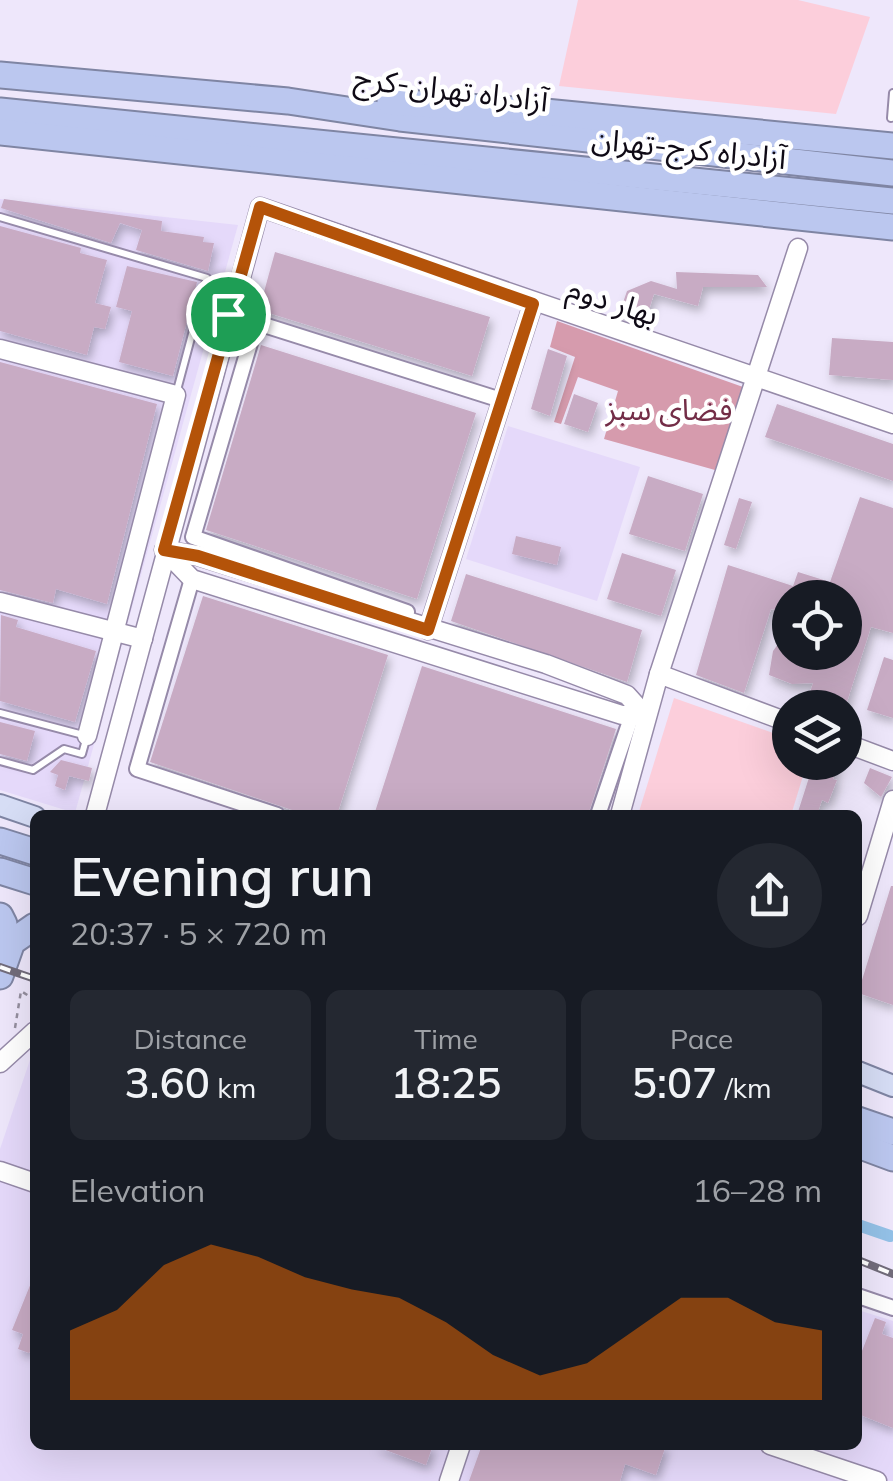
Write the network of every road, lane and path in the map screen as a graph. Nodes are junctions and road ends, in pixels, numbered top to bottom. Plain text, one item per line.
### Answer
1 (0, 75) edge
2 (893, 93) edge
3 (288, 101) junction
4 (0, 111) edge
5 (892, 118) edge
6 (0, 132) edge
7 (893, 146) edge
8 (893, 172) edge
9 (893, 201) edge
10 (0, 217) edge
11 (893, 226) edge
12 (798, 248) dead end
13 (533, 304) junction
14 (228, 314) junction
15 (256, 323) junction
16 (0, 348) edge
17 (755, 378) junction
18 (176, 395) junction
19 (502, 400) junction
20 (893, 424) edge
21 (164, 550) junction
22 (192, 579) junction
23 (0, 602) edge
24 (112, 630) junction
25 (428, 630) junction
26 (143, 639) junction
27 (659, 674) junction
28 (0, 713) edge
29 (632, 716) junction
30 (772, 716) edge
31 (87, 736) junction
32 (862, 750) edge
33 (0, 761) edge
34 (893, 761) edge
35 (893, 800) edge
36 (0, 806) edge
37 (96, 810) edge
38 (262, 810) edge
39 (600, 810) edge
40 (621, 810) edge
41 (30, 815) edge
42 (0, 841) edge
43 (30, 850) edge
44 (0, 872) edge
45 (30, 881) edge
46 (862, 903) edge
47 (0, 916) edge
48 (30, 929) edge
49 (0, 949) edge
50 (0, 976) edge
51 (30, 997) edge
52 (30, 1035) edge
53 (18, 1043) junction
54 (0, 1063) edge
55 (862, 1074) edge
56 (893, 1086) edge
57 (862, 1121) edge
58 (893, 1132) edge
59 (862, 1146) edge
60 (893, 1158) edge
61 (0, 1171) edge
62 (30, 1181) edge
63 (862, 1297) edge
64 (893, 1308) edge
65 (459, 1450) edge
66 (785, 1450) edge
67 (448, 1481) edge
68 (878, 1481) edge

1 - 3 highway, آزادراه تهران-کرج
2 - 5 lane
3 - 7 highway
3 - 8 highway, آزادراه تهران-کرج
4 - 9 highway, آزادراه کرج-تهران
6 - 11 highway
10 - 18 lane
12 - 17 street
13 - 14 street, بهار دوم
13 - 17 street, بهار دوم
13 - 19 street
14 - 15 street
14 - 21 street
15 - 19 street
15 - 25 street
16 - 18 street
17 - 20 street, بهار دوم
17 - 27 street
18 - 24 street
19 - 25 street
21 - 22 street
21 - 25 street
21 - 26 street
22 - 29 street
22 - 38 street
23 - 24 street
24 - 26 street
24 - 31 street
25 - 29 street
26 - 37 street
27 - 30 street
27 - 40 street
28 - 31 lane
29 - 39 street
31 - 33 lane
32 - 34 street
35 - 46 street
36 - 41 main road
42 - 43 highway
44 - 45 highway
47 - 49 highway
48 - 50 highway
51 - 53 path
52 - 53 street
53 - 54 street
55 - 56 main road
57 - 58 highway
59 - 60 highway
61 - 62 street
63 - 64 street
65 - 67 street
66 - 68 street

